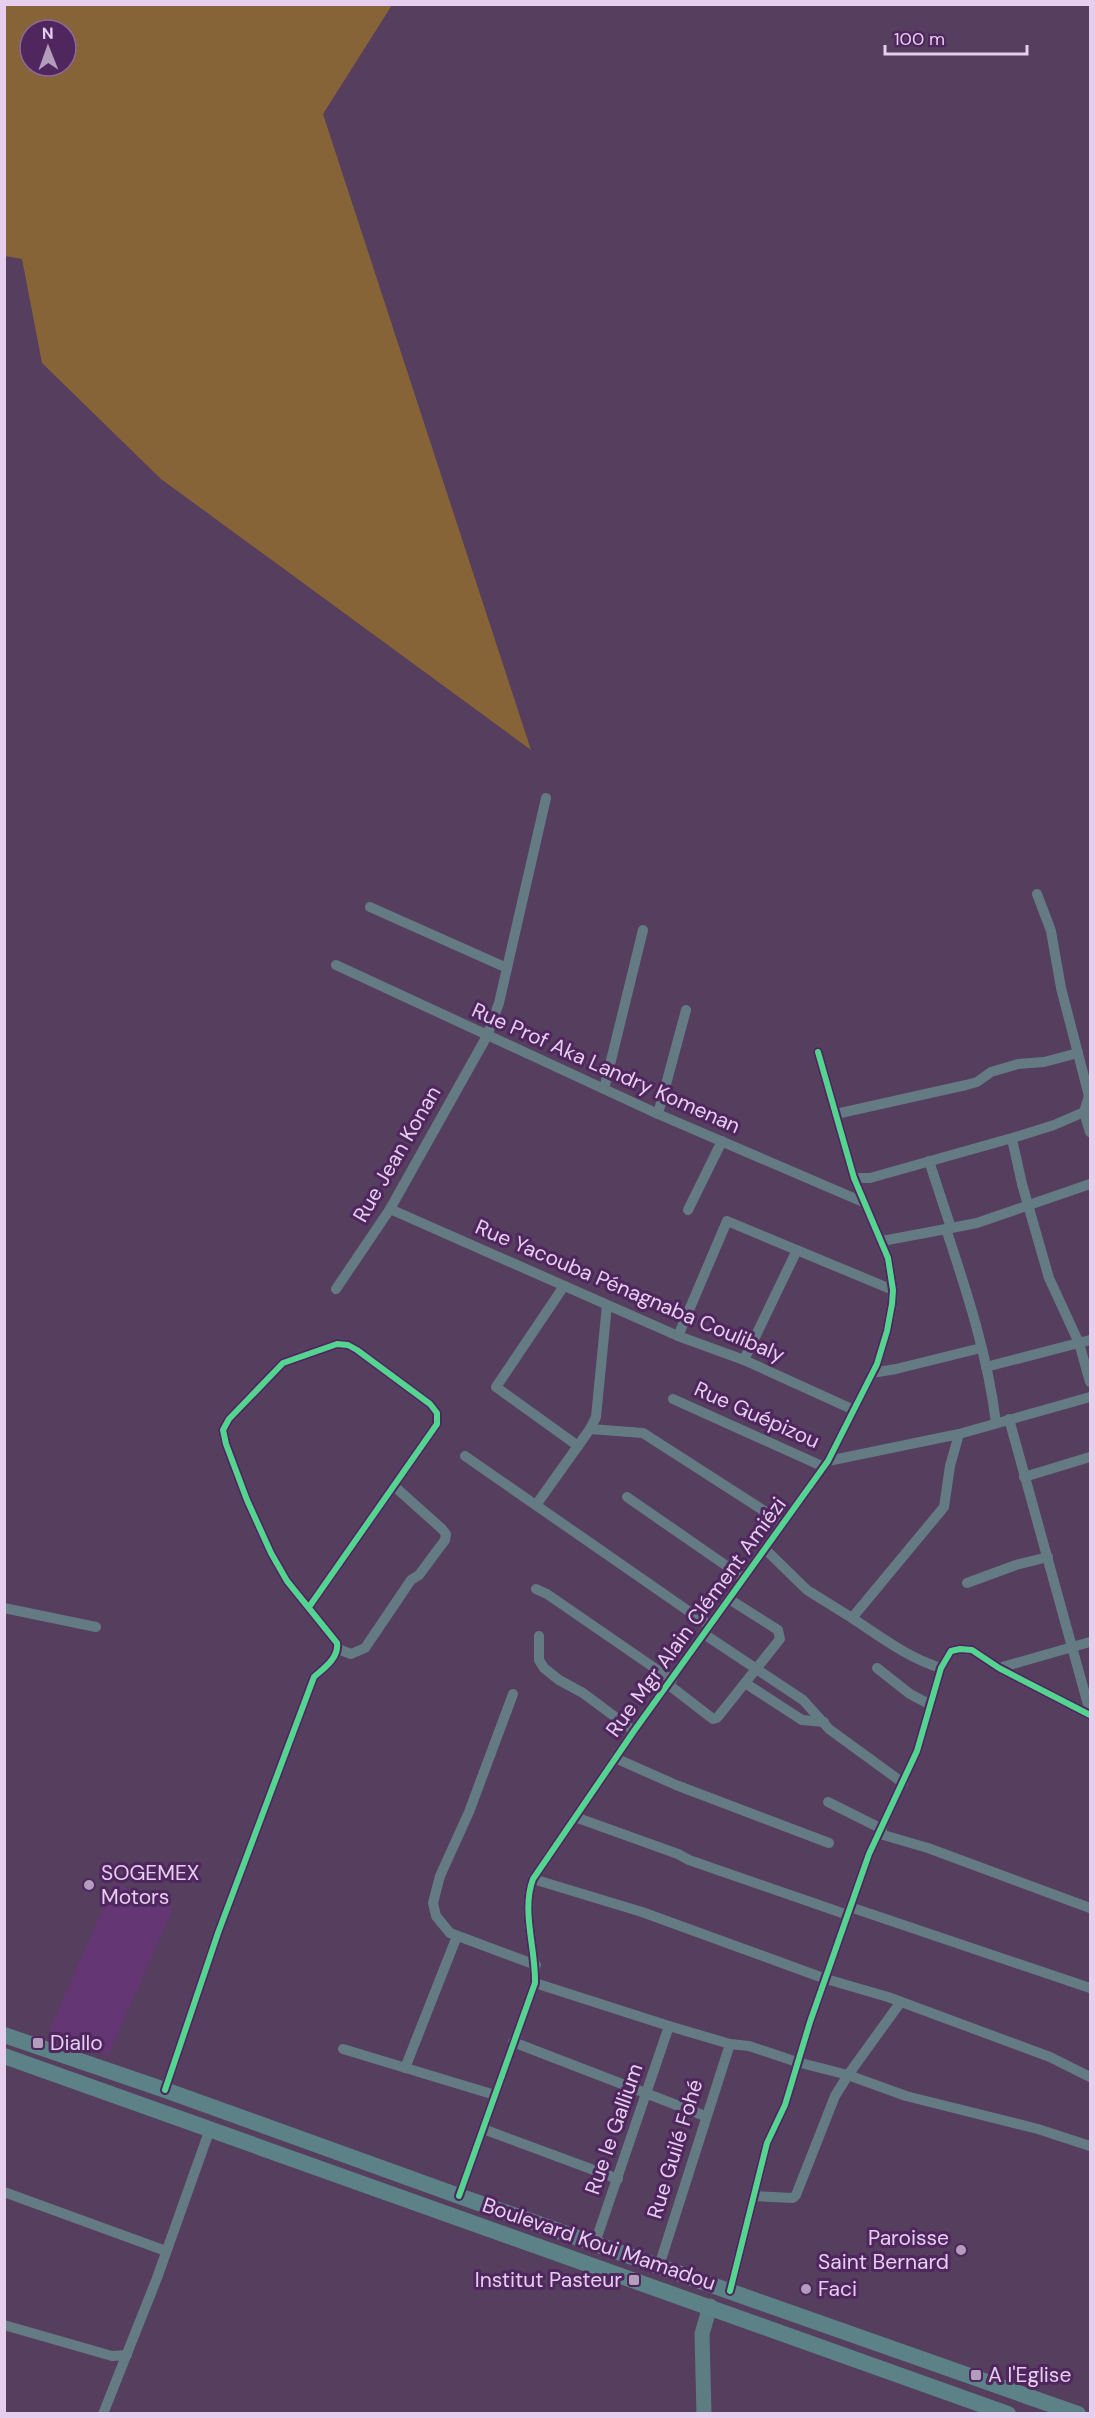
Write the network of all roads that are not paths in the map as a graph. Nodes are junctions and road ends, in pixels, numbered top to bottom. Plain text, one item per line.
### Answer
1 (546, 798) dead end
2 (1037, 894) dead end
3 (370, 907) dead end
4 (643, 930) dead end
5 (336, 965) dead end
6 (507, 968) junction
7 (686, 1010) dead end
8 (487, 1036) junction
9 (818, 1052) dead end
10 (1078, 1053) junction
11 (604, 1089) junction
12 (1090, 1096) edge
13 (1084, 1112) junction
14 (658, 1114) junction
15 (836, 1114) junction
16 (1090, 1132) edge
17 (1012, 1138) junction
18 (722, 1141) junction
19 (929, 1161) junction
20 (854, 1178) junction
21 (1090, 1184) edge
22 (863, 1202) junction
23 (1028, 1205) junction
24 (390, 1209) junction
25 (688, 1210) dead end
26 (949, 1228) junction
27 (882, 1241) junction
28 (797, 1250) junction
29 (564, 1286) junction
30 (336, 1290) dead end
31 (893, 1290) junction
32 (607, 1305) junction
33 (678, 1336) junction
34 (1085, 1341) edge
35 (981, 1348) junction
36 (744, 1360) junction
37 (987, 1367) junction
38 (872, 1373) junction
39 (1090, 1382) edge
40 (1090, 1397) edge
41 (673, 1399) dead end
42 (854, 1410) junction
43 (1009, 1419) junction
44 (996, 1423) junction
45 (590, 1429) junction
46 (958, 1434) junction
47 (578, 1446) junction
48 (465, 1456) dead end
49 (1090, 1457) edge
50 (826, 1464) junction
51 (1024, 1477) junction
52 (394, 1486) junction
53 (627, 1497) dead end
54 (536, 1505) junction
55 (783, 1523) junction
56 (765, 1549) junction
57 (1048, 1557) junction
58 (744, 1578) junction
59 (967, 1584) dead end
60 (536, 1589) dead end
61 (729, 1599) junction
62 (309, 1607) junction
63 (4, 1608) edge
64 (852, 1618) junction
65 (96, 1627) dead end
66 (707, 1630) junction
67 (539, 1636) dead end
68 (1090, 1642) edge
69 (1073, 1646) junction
70 (338, 1649) junction
71 (877, 1668) dead end
72 (941, 1668) junction
73 (999, 1668) junction
74 (757, 1669) junction
75 (670, 1682) junction
76 (745, 1683) junction
77 (513, 1694) dead end
78 (929, 1704) junction
79 (1090, 1713) edge
80 (824, 1722) junction
81 (634, 1731) junction
82 (615, 1758) junction
83 (903, 1783) junction
84 (828, 1802) dead end
85 (575, 1817) junction
86 (881, 1832) junction
87 (829, 1843) dead end
88 (533, 1879) junction
89 (1090, 1908) edge
90 (849, 1911) junction
91 (457, 1936) junction
92 (536, 1965) junction
93 (826, 1980) junction
94 (535, 1983) junction
95 (1090, 1988) edge
96 (900, 2003) junction
97 (669, 2026) junction
98 (4, 2036) edge
99 (513, 2042) junction
100 (729, 2044) junction
101 (343, 2049) dead end
102 (4, 2056) edge
103 (797, 2062) junction
104 (405, 2068) junction
105 (848, 2075) junction
106 (1090, 2077) edge
107 (165, 2090) junction
108 (647, 2092) junction
109 (495, 2095) junction
110 (705, 2116) junction
111 (483, 2128) junction
112 (210, 2129) junction
113 (1090, 2146) edge
114 (618, 2179) junction
115 (4, 2192) edge
116 (459, 2196) junction
117 (754, 2196) junction
118 (595, 2243) junction
119 (166, 2251) junction
120 (659, 2266) junction
121 (730, 2291) junction
122 (710, 2307) junction
123 (4, 2325) edge
124 (127, 2355) junction
125 (935, 2363) junction
126 (927, 2384) junction
127 (103, 2414) edge
128 (704, 2414) edge
129 (1008, 2414) edge
130 (1078, 2414) edge

1 - 6 street, Rue Jean Konan
2 - 10 street
3 - 6 street
4 - 11 street
5 - 8 street, Rue Prof Aka Landry Komenan
6 - 8 street, Rue Jean Konan
7 - 14 street
8 - 11 street, Rue Prof Aka Landry Komenan
8 - 24 street, Rue Jean Konan
9 - 15 street, Rue Mgr Alain Clément Amiézi
10 - 12 street
10 - 15 street
11 - 14 street, Rue Prof Aka Landry Komenan
12 - 13 street
13 - 16 street
13 - 17 street
14 - 18 street, Rue Prof Aka Landry Komenan
15 - 20 street, Rue Mgr Alain Clément Amiézi
17 - 19 street
17 - 23 street
18 - 22 street, Rue Prof Aka Landry Komenan
18 - 25 street
19 - 20 street
19 - 26 street
20 - 22 street, Rue Mgr Alain Clément Amiézi
21 - 23 street
22 - 27 street, Rue Mgr Alain Clément Amiézi
23 - 26 street
23 - 34 street
24 - 29 street, Rue Yacouba Pénagnaba Coulibaly
24 - 30 street, Rue Jean Konan
26 - 27 street
26 - 35 street
27 - 31 street, Rue Mgr Alain Clément Amiézi
28 - 31 street
28 - 33 street
28 - 36 street
29 - 32 street, Rue Yacouba Pénagnaba Coulibaly
29 - 47 street
31 - 38 street, Rue Mgr Alain Clément Amiézi
32 - 33 street, Rue Yacouba Pénagnaba Coulibaly
32 - 45 street
33 - 36 street, Rue Yacouba Pénagnaba Coulibaly
34 - 37 street
34 - 39 street
35 - 37 street
35 - 38 street
36 - 42 street, Rue Yacouba Pénagnaba Coulibaly
37 - 44 street
38 - 42 street, Rue Mgr Alain Clément Amiézi
40 - 43 street
41 - 50 street, Rue Guépizou
42 - 50 street, Rue Mgr Alain Clément Amiézi
43 - 44 street
43 - 51 street
44 - 46 street
45 - 47 street
45 - 55 street
46 - 50 street
46 - 64 street
47 - 54 street
48 - 54 street
49 - 51 street
50 - 55 street, Rue Mgr Alain Clément Amiézi
51 - 57 street
52 - 62 street
52 - 62 street
52 - 70 street
53 - 58 street
54 - 66 street
55 - 56 street, Rue Mgr Alain Clément Amiézi
56 - 58 street, Rue Mgr Alain Clément Amiézi
56 - 64 street
57 - 59 street
57 - 69 street
58 - 61 street, Rue Mgr Alain Clément Amiézi
60 - 75 street
61 - 66 street, Rue Mgr Alain Clément Amiézi
61 - 74 street
62 - 70 street
63 - 65 street
64 - 72 street
66 - 74 street
66 - 75 street, Rue Mgr Alain Clément Amiézi
67 - 81 street
68 - 69 street
69 - 73 street
69 - 79 street
70 - 107 street
71 - 78 street
72 - 73 street
72 - 78 street
73 - 79 street
74 - 76 street
74 - 80 street
75 - 76 street
75 - 81 street, Rue Mgr Alain Clément Amiézi
76 - 80 street
77 - 91 street
78 - 83 street
80 - 83 street
81 - 82 street, Rue Mgr Alain Clément Amiézi
82 - 85 street, Rue Mgr Alain Clément Amiézi
82 - 87 street
83 - 86 street
84 - 86 street
85 - 88 street, Rue Mgr Alain Clément Amiézi
85 - 90 street
86 - 89 street
86 - 90 street
88 - 92 street, Rue Mgr Alain Clément Amiézi
88 - 93 street
90 - 93 street
90 - 95 street
91 - 92 street
91 - 104 street
92 - 94 street, Rue Mgr Alain Clément Amiézi
93 - 96 street
93 - 103 street
94 - 97 street
94 - 99 street, Rue Mgr Alain Clément Amiézi
96 - 105 street
96 - 106 street
97 - 100 street
97 - 108 street, Rue le Gallium
98 - 107 main road, Boulevard Koui Mamadou
99 - 108 street
99 - 109 street, Rue Mgr Alain Clément Amiézi
100 - 103 street
100 - 110 street, Rue Guilé Fohé
101 - 104 street
102 - 112 main road, Boulevard Koui Mamadou
103 - 105 street
103 - 117 street
104 - 109 street
105 - 113 street
105 - 117 street
107 - 116 main road, Boulevard Koui Mamadou
108 - 110 street
108 - 114 street, Rue le Gallium
109 - 111 street, Rue Mgr Alain Clément Amiézi
110 - 120 street, Rue Guilé Fohé
111 - 114 street
111 - 116 street, Rue Mgr Alain Clément Amiézi
112 - 119 street
112 - 122 main road, Boulevard Koui Mamadou
114 - 118 street, Rue le Gallium
115 - 119 street
116 - 118 main road, Boulevard Koui Mamadou
117 - 121 street
118 - 120 main road, Boulevard Koui Mamadou
119 - 124 street
120 - 121 main road, Boulevard Koui Mamadou
121 - 125 main road, Boulevard Koui Mamadou
122 - 126 main road, Boulevard Koui Mamadou
122 - 128 street
123 - 124 street
124 - 127 street
125 - 126 main road
125 - 130 main road, Boulevard Koui Mamadou
126 - 129 main road, Boulevard Koui Mamadou

